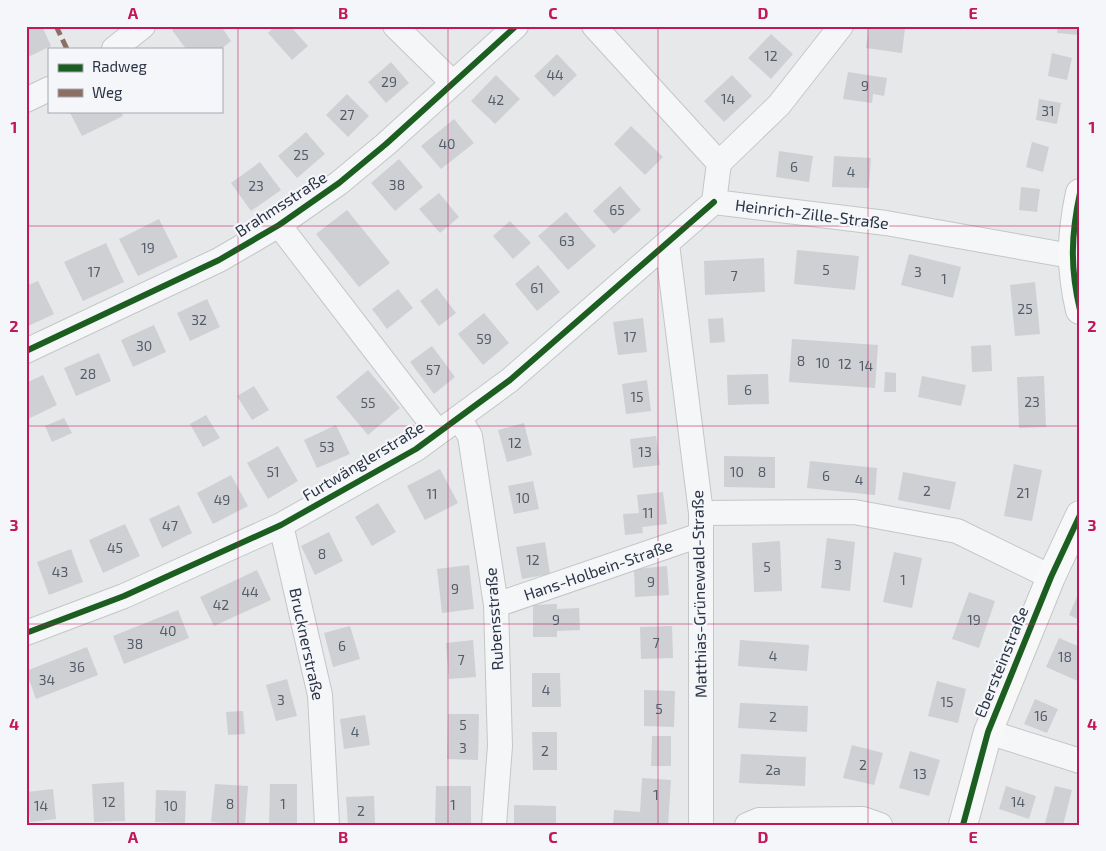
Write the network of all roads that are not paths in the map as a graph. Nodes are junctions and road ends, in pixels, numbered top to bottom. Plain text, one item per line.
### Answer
1 (143, 26) edge
2 (395, 26) edge
3 (516, 26) edge
4 (594, 26) edge
5 (841, 26) edge
6 (115, 48) edge
7 (452, 83) junction
8 (48, 89) edge
9 (26, 100) edge
10 (719, 163) junction
11 (1080, 193) edge
12 (714, 202) junction
13 (279, 225) junction
14 (667, 244) junction
15 (1071, 256) junction
16 (1080, 310) edge
17 (26, 352) edge
18 (459, 418) junction
19 (438, 432) junction
20 (1080, 515) edge
21 (701, 524) junction
22 (280, 525) junction
23 (1051, 577) junction
24 (496, 605) junction
25 (26, 632) edge
26 (988, 732) junction
27 (1080, 761) edge
28 (327, 825) edge
29 (494, 825) edge
30 (702, 825) edge
31 (747, 825) edge
32 (880, 825) edge
33 (963, 825) edge

1 - 6 street
2 - 7 street
3 - 7 street, Brahmsstraße
4 - 10 street
5 - 10 street
7 - 13 street, Brahmsstraße
8 - 9 street
10 - 12 street, Heinrich-Zille-Straße
11 - 15 street
12 - 14 street, Furtwänglerstraße
12 - 15 street, Heinrich-Zille-Straße
13 - 17 street, Brahmsstraße
13 - 19 street
14 - 18 street, Furtwänglerstraße
14 - 21 street, Matthias-Grünewald-Straße
15 - 16 street
18 - 19 street, Furtwänglerstraße
18 - 24 street, Rubensstraße
19 - 22 street, Furtwänglerstraße
20 - 23 street, Ebersteinstraße
21 - 23 street, Hans-Holbein-Straße
21 - 24 street, Hans-Holbein-Straße
21 - 30 street, Matthias-Grünewald-Straße
22 - 25 street, Furtwänglerstraße
22 - 28 street, Brucknerstraße
23 - 26 street, Ebersteinstraße
24 - 29 street, Rubensstraße
26 - 27 street
26 - 33 street, Ebersteinstraße
31 - 32 street

